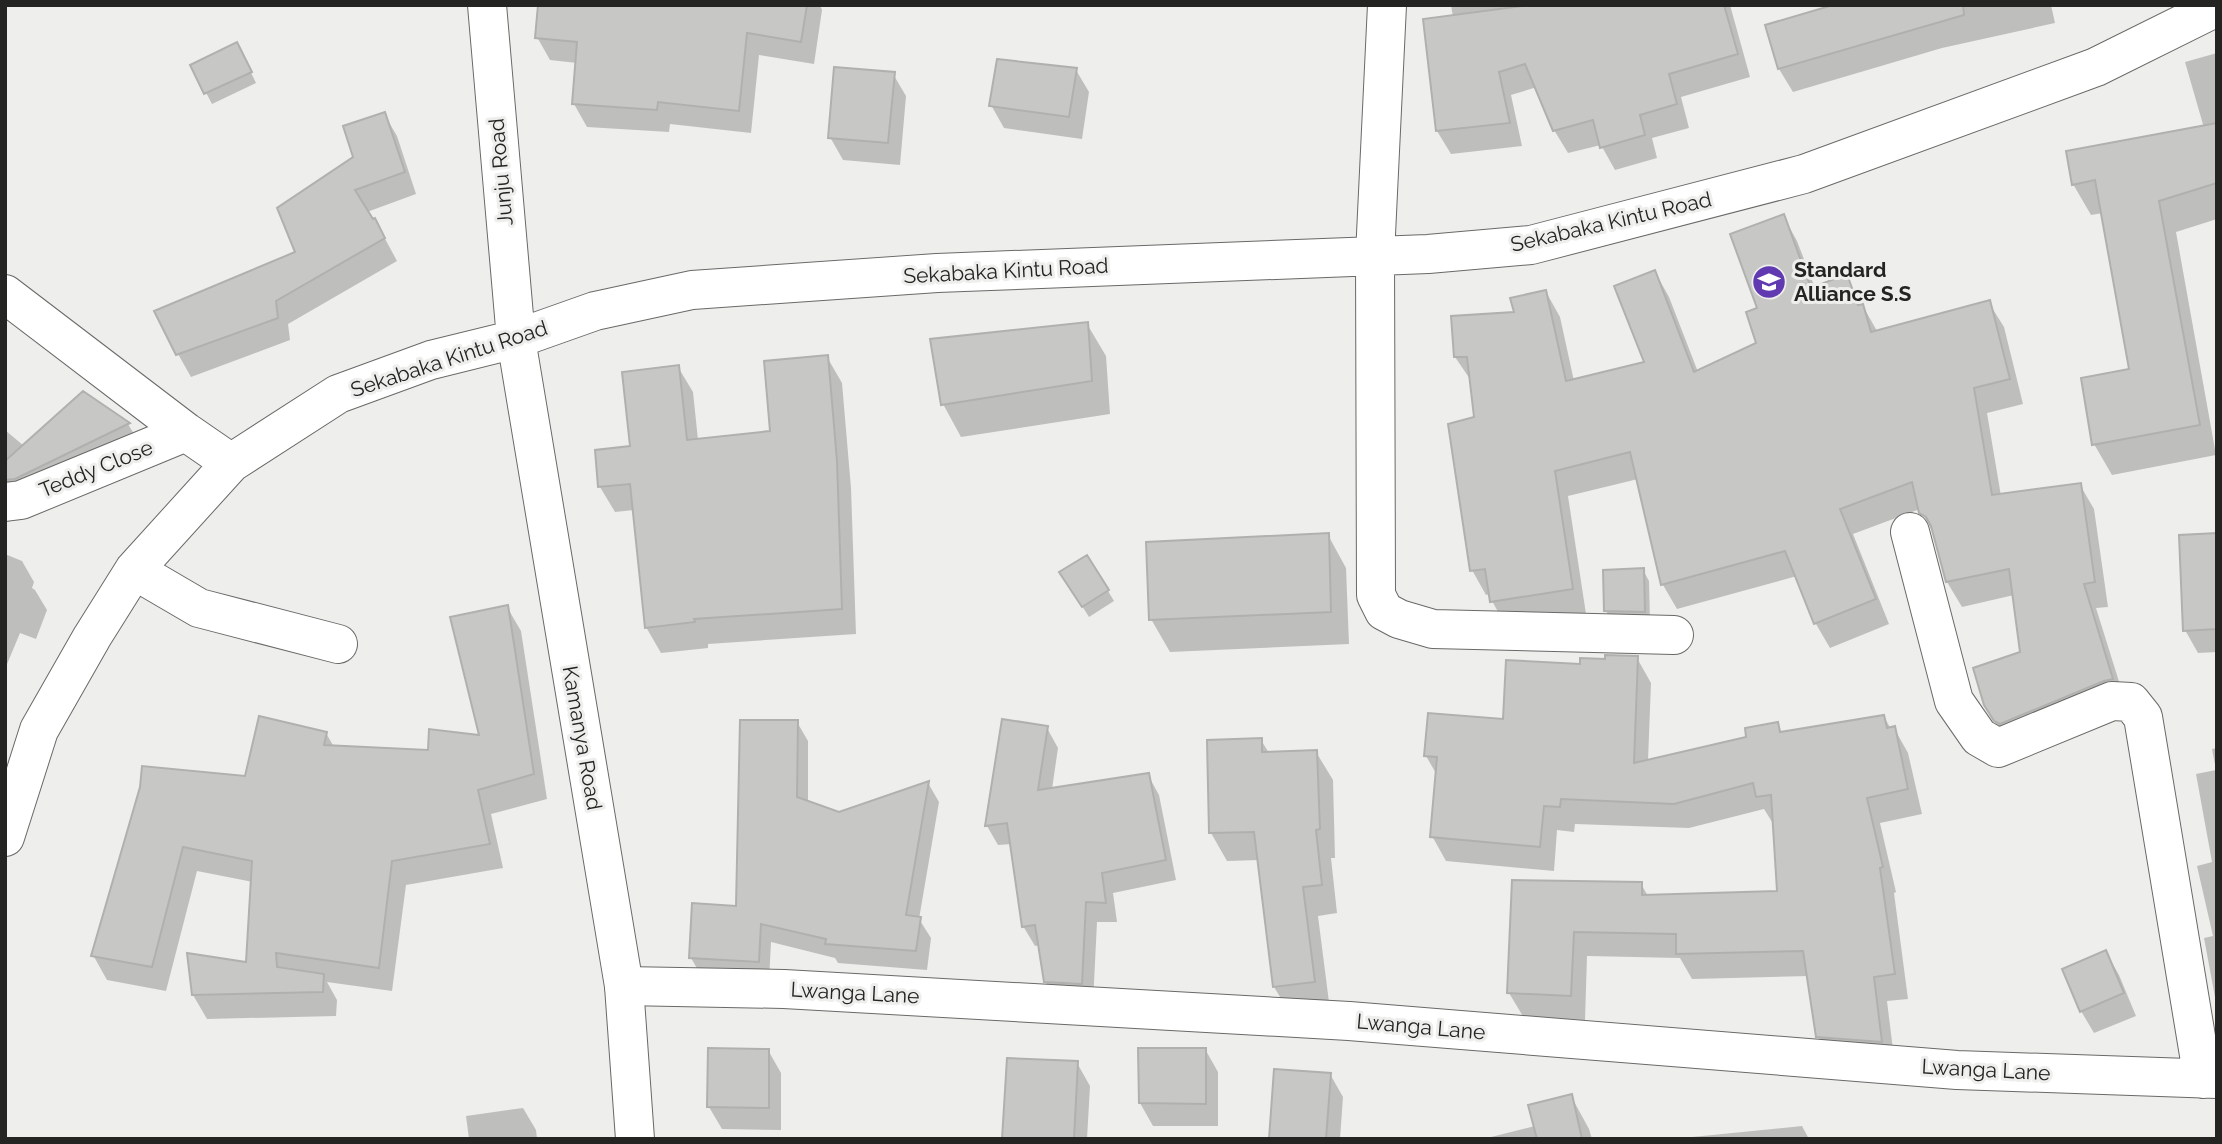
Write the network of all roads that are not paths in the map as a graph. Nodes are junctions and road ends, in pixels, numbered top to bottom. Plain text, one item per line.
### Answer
1 (487, 5) edge
2 (1387, 5) edge
3 (2217, 7) edge
4 (1375, 255) junction
5 (5, 293) edge
6 (516, 339) junction
7 (186, 432) junction
8 (230, 463) junction
9 (5, 502) edge
10 (1910, 532) dead end
11 (134, 570) junction
12 (1674, 635) dead end
13 (338, 644) dead end
14 (5, 837) edge
15 (624, 986) junction
16 (2210, 1079) edge
17 (635, 1139) edge

1 - 6 street, Junju Road
2 - 4 street
3 - 4 street, Sekabaka Kintu Road
4 - 6 street, Sekabaka Kintu Road
4 - 12 street
5 - 7 street
6 - 8 street, Sekabaka Kintu Road
6 - 15 street, Kamanya Road
7 - 8 street
7 - 9 street, Teddy Close
8 - 11 street, Sekabaka Kintu Road
10 - 16 street
11 - 13 street
11 - 14 street, Sekabaka Kintu Road
15 - 16 street, Lwanga Lane
15 - 17 street, Kamanya Road

